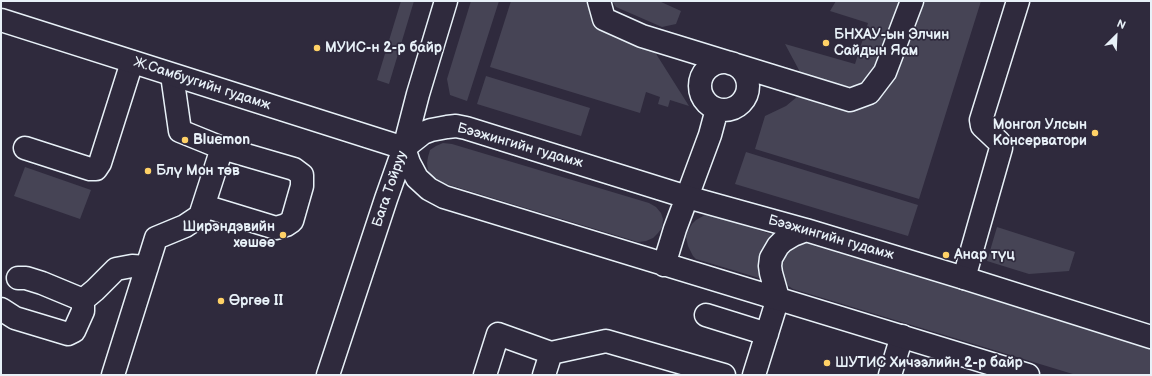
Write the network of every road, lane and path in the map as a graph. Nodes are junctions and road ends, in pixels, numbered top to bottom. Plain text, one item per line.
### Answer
1 (446, 1) edge
2 (599, 1) edge
3 (912, 1) edge
4 (1018, 1) edge
5 (1, 20) edge
6 (132, 62) junction
7 (732, 63) junction
8 (172, 74) junction
9 (717, 109) junction
10 (26, 148) dead end
11 (222, 148) junction
12 (404, 148) junction
13 (687, 197) junction
14 (204, 206) junction
15 (806, 230) junction
16 (664, 265) junction
17 (147, 266) junction
18 (18, 278) dead end
19 (964, 278) junction
20 (778, 298) junction
21 (83, 300) junction
22 (1, 309) edge
23 (706, 315) dead end
24 (766, 334) junction
25 (902, 336) junction
26 (1151, 337) edge
27 (551, 353) junction
28 (113, 375) edge
29 (328, 375) edge
30 (485, 375) edge
31 (544, 375) edge
32 (724, 375) edge
33 (754, 375) edge
34 (890, 375) edge
35 (1028, 375) edge

1 - 12 main road, Бага Тойруу
2 - 7 main road
3 - 7 main road
4 - 19 main road
5 - 6 main road, Ж.Самбуугийн гудамж
6 - 8 main road, Ж.Самбуугийн гудамж
6 - 10 main road
7 - 9 main road
7 - 9 main road
8 - 11 main road
8 - 12 main road, Ж.Самбуугийн гудамж
9 - 13 main road
11 - 14 main road
11 - 14 main road
12 - 13 main road, Бээжингийн гудамж
12 - 16 main road
12 - 29 main road, Бага Тойруу
13 - 15 main road, Бээжингийн гудамж
13 - 16 main road
14 - 17 main road
15 - 19 main road, Бээжингийн гудамж
15 - 20 main road
16 - 20 main road
17 - 21 main road
17 - 28 main road
18 - 21 main road
19 - 26 main road, Бээжингийн гудамж
20 - 24 main road
20 - 25 main road
21 - 22 main road
23 - 24 main road
24 - 33 main road
25 - 34 main road
25 - 35 main road
27 - 30 main road
27 - 31 main road
27 - 32 main road

